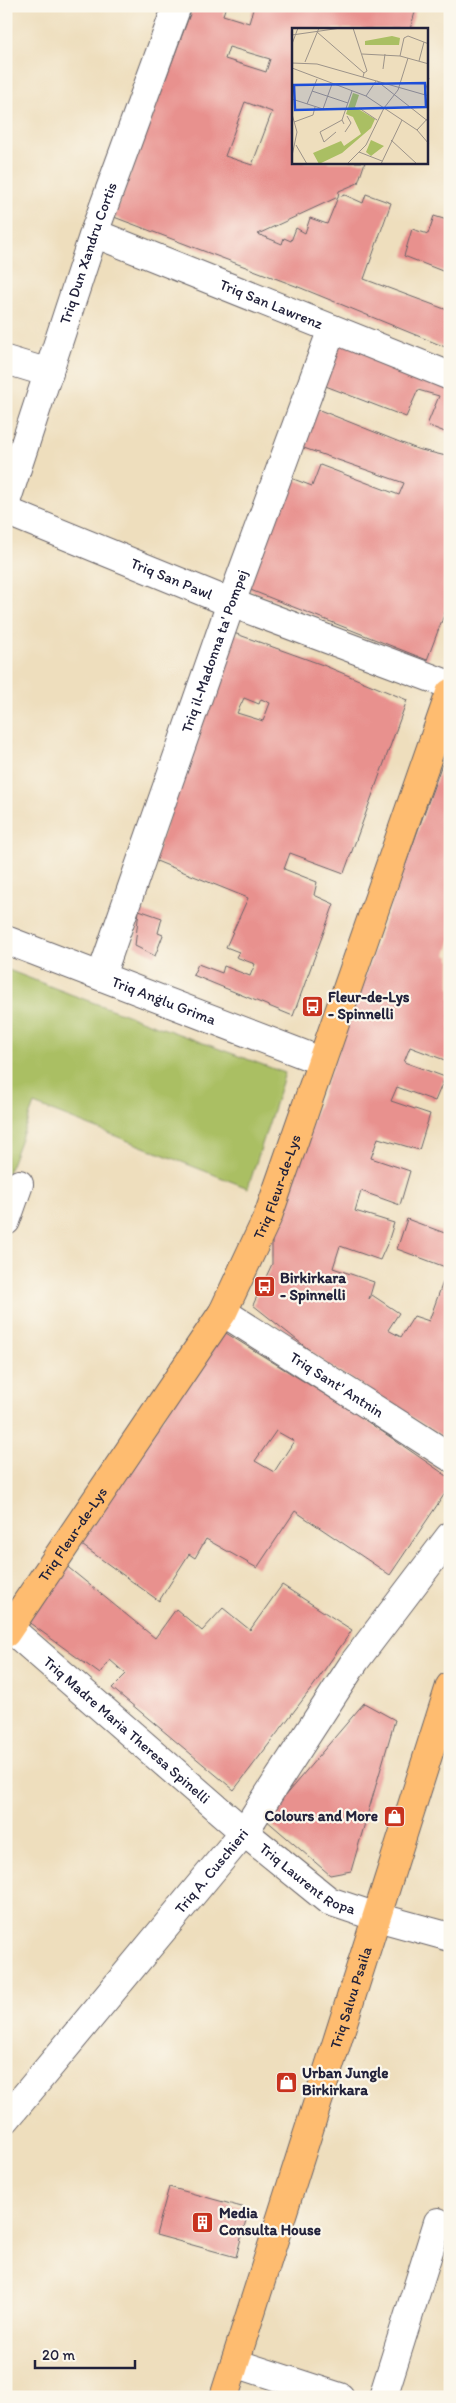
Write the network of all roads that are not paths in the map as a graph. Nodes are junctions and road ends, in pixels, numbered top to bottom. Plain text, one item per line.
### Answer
1 (177, 6) edge
2 (94, 233) junction
3 (332, 329) junction
4 (6, 360) edge
5 (49, 373) junction
6 (450, 376) edge
7 (6, 502) edge
8 (6, 510) edge
9 (231, 603) junction
10 (450, 685) edge
11 (450, 693) edge
12 (6, 940) edge
13 (101, 976) junction
14 (321, 1061) junction
15 (19, 1184) dead end
16 (6, 1221) edge
17 (223, 1312) junction
18 (450, 1457) edge
19 (450, 1536) edge
20 (8, 1629) edge
21 (450, 1686) edge
22 (244, 1832) junction
23 (377, 1917) junction
24 (450, 1937) edge
25 (6, 2119) edge
26 (438, 2222) dead end
27 (235, 2363) junction
28 (224, 2397) edge
29 (340, 2397) edge
30 (383, 2397) edge

1 - 2 street, Triq Dun Xandru Cortis
2 - 3 street, Triq San Lawrenz
2 - 5 street, Triq Dun Xandru Cortis
3 - 6 street, Triq San Lawrenz
3 - 9 street, Triq il-Madonna ta' Pompej
4 - 5 street
5 - 7 street, Triq Dun Xandru Cortis
8 - 9 street, Triq San Pawl
9 - 10 street, Triq San Pawl
9 - 13 street, Triq il-Madonna ta' Pompej
11 - 14 main road, Triq Fleur-de-Lys
12 - 13 street, Triq Anġlu Grima
13 - 14 street, Triq Anġlu Grima
14 - 17 main road, Triq Fleur-de-Lys
15 - 16 street
17 - 18 street, Triq Sant' Antnin
17 - 20 main road, Triq Fleur-de-Lys
19 - 22 street, Triq A. Cuschieri
20 - 22 street, Triq Madre Maria Theresa Spinelli
21 - 23 main road, Triq Salvu Psaila
22 - 23 street, Triq Laurent Ropa
22 - 25 street, Triq A. Cuschieri
23 - 24 street, Triq Laurent Ropa
23 - 27 main road, Triq Salvu Psaila
26 - 30 street
27 - 28 main road, Triq Salvu Psaila
27 - 29 street

